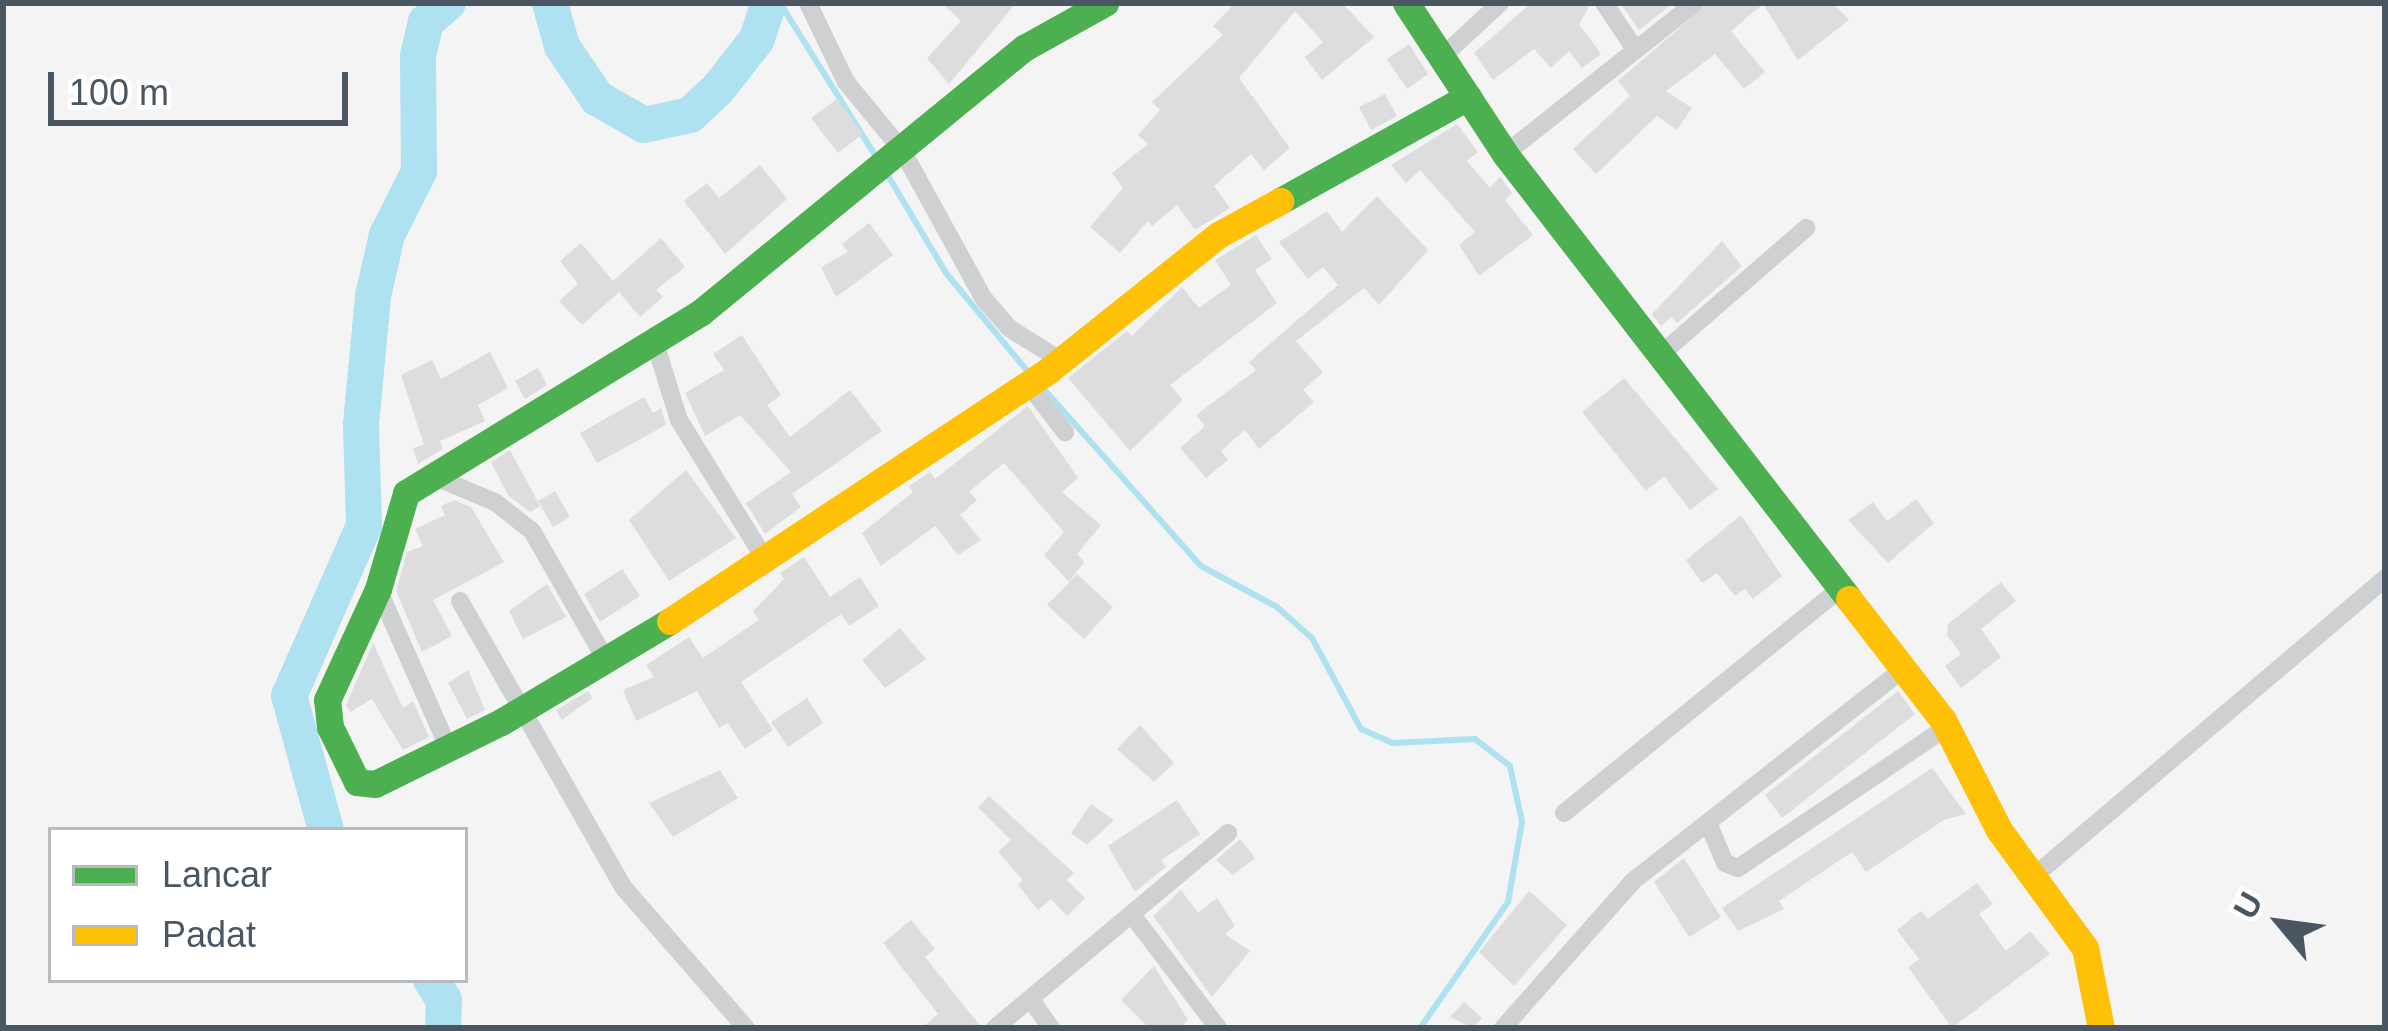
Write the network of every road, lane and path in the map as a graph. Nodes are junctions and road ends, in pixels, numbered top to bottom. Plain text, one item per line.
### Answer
1 (808, 3) edge
2 (1105, 3) edge
3 (1406, 3) edge
4 (1500, 3) edge
5 (1604, 3) edge
6 (1695, 3) edge
7 (1635, 49) junction
8 (1443, 56) junction
9 (1468, 97) junction
10 (1505, 154) junction
11 (887, 163) junction
12 (1806, 228) dead end
13 (655, 343) junction
14 (1660, 355) junction
15 (1042, 374) junction
16 (1065, 432) dead end
17 (433, 476) junction
18 (766, 561) junction
19 (2385, 578) edge
20 (1842, 587) junction
21 (378, 589) junction
22 (460, 601) dead end
23 (606, 660) junction
24 (1906, 667) junction
25 (520, 710) junction
26 (1947, 727) junction
27 (448, 747) junction
28 (1564, 813) dead end
29 (1709, 825) junction
30 (1228, 833) dead end
31 (2033, 877) junction
32 (1133, 916) junction
33 (1032, 1001) junction
34 (746, 1028) edge
35 (995, 1028) edge
36 (1052, 1028) edge
37 (1218, 1028) edge
38 (1503, 1028) edge
39 (2101, 1028) edge

1 - 11 street
2 - 11 street
3 - 8 street
4 - 8 street
5 - 7 street
6 - 7 street
7 - 10 street
8 - 9 street
9 - 10 street
9 - 15 street
10 - 14 street
11 - 13 street
11 - 15 street
12 - 14 street
13 - 17 street
13 - 18 street
14 - 20 street
15 - 16 street
15 - 18 street
17 - 21 street
17 - 23 street
18 - 23 street
19 - 31 street
20 - 24 street
20 - 28 street
21 - 27 street
21 - 27 street
22 - 25 street
23 - 25 street
24 - 26 street
24 - 29 street
25 - 27 street
25 - 34 street
26 - 29 street
26 - 31 street
29 - 38 street
30 - 32 street
31 - 39 street
32 - 33 street
32 - 37 street
33 - 35 street
33 - 36 street

